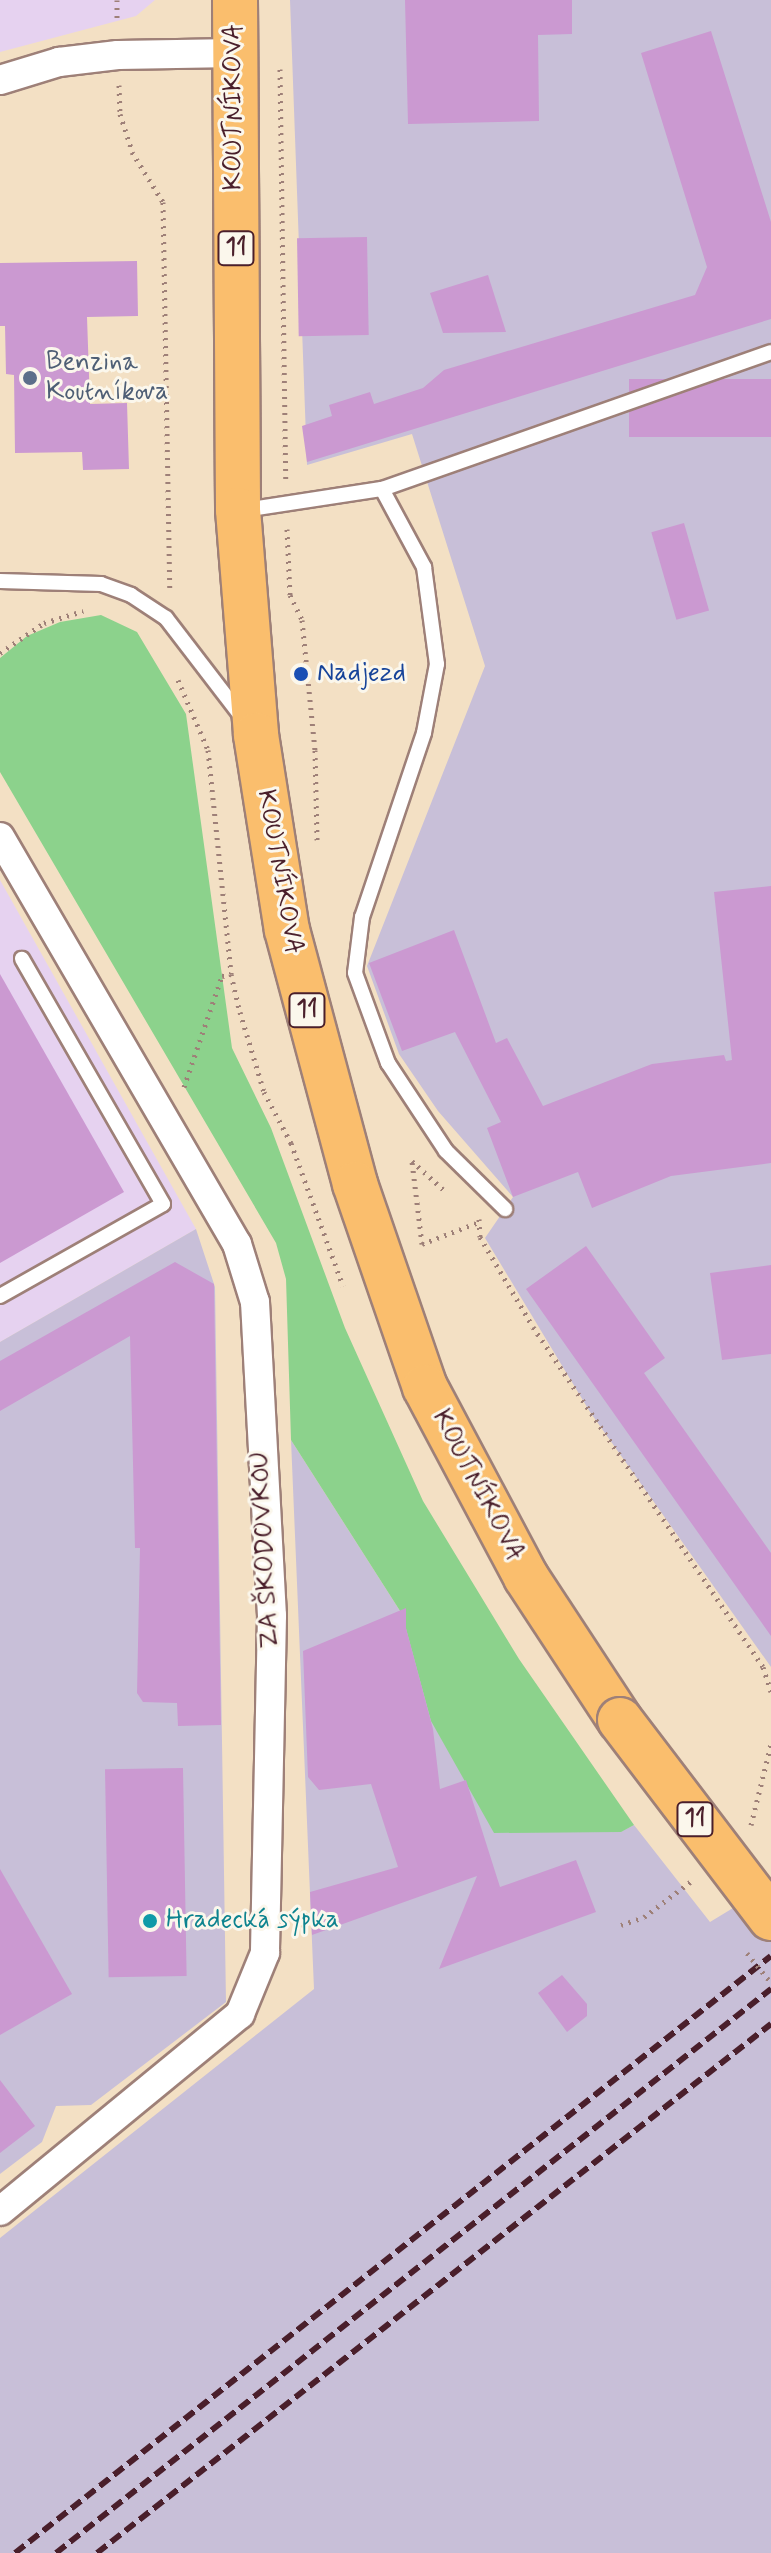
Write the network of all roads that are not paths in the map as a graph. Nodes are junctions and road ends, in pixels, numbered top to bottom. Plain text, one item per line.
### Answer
1 (235, 0) edge
2 (235, 53) junction
3 (0, 80) edge
4 (771, 352) edge
5 (382, 489) junction
6 (238, 510) junction
7 (0, 581) edge
8 (256, 735) junction
9 (0, 837) edge
10 (22, 959) dead end
11 (505, 1209) dead end
12 (0, 1296) edge
13 (771, 1918) edge
14 (0, 2211) edge

1 - 2 main road, KOUTNÍKOVA / 11
2 - 3 street
2 - 6 main road, KOUTNÍKOVA / 11
4 - 5 lane
5 - 6 lane
5 - 11 lane
6 - 8 main road, KOUTNÍKOVA / 11
7 - 8 lane
8 - 13 main road, KOUTNÍKOVA / 11, bridge
9 - 14 street, ZA ŠKODOVKOU
10 - 12 lane

